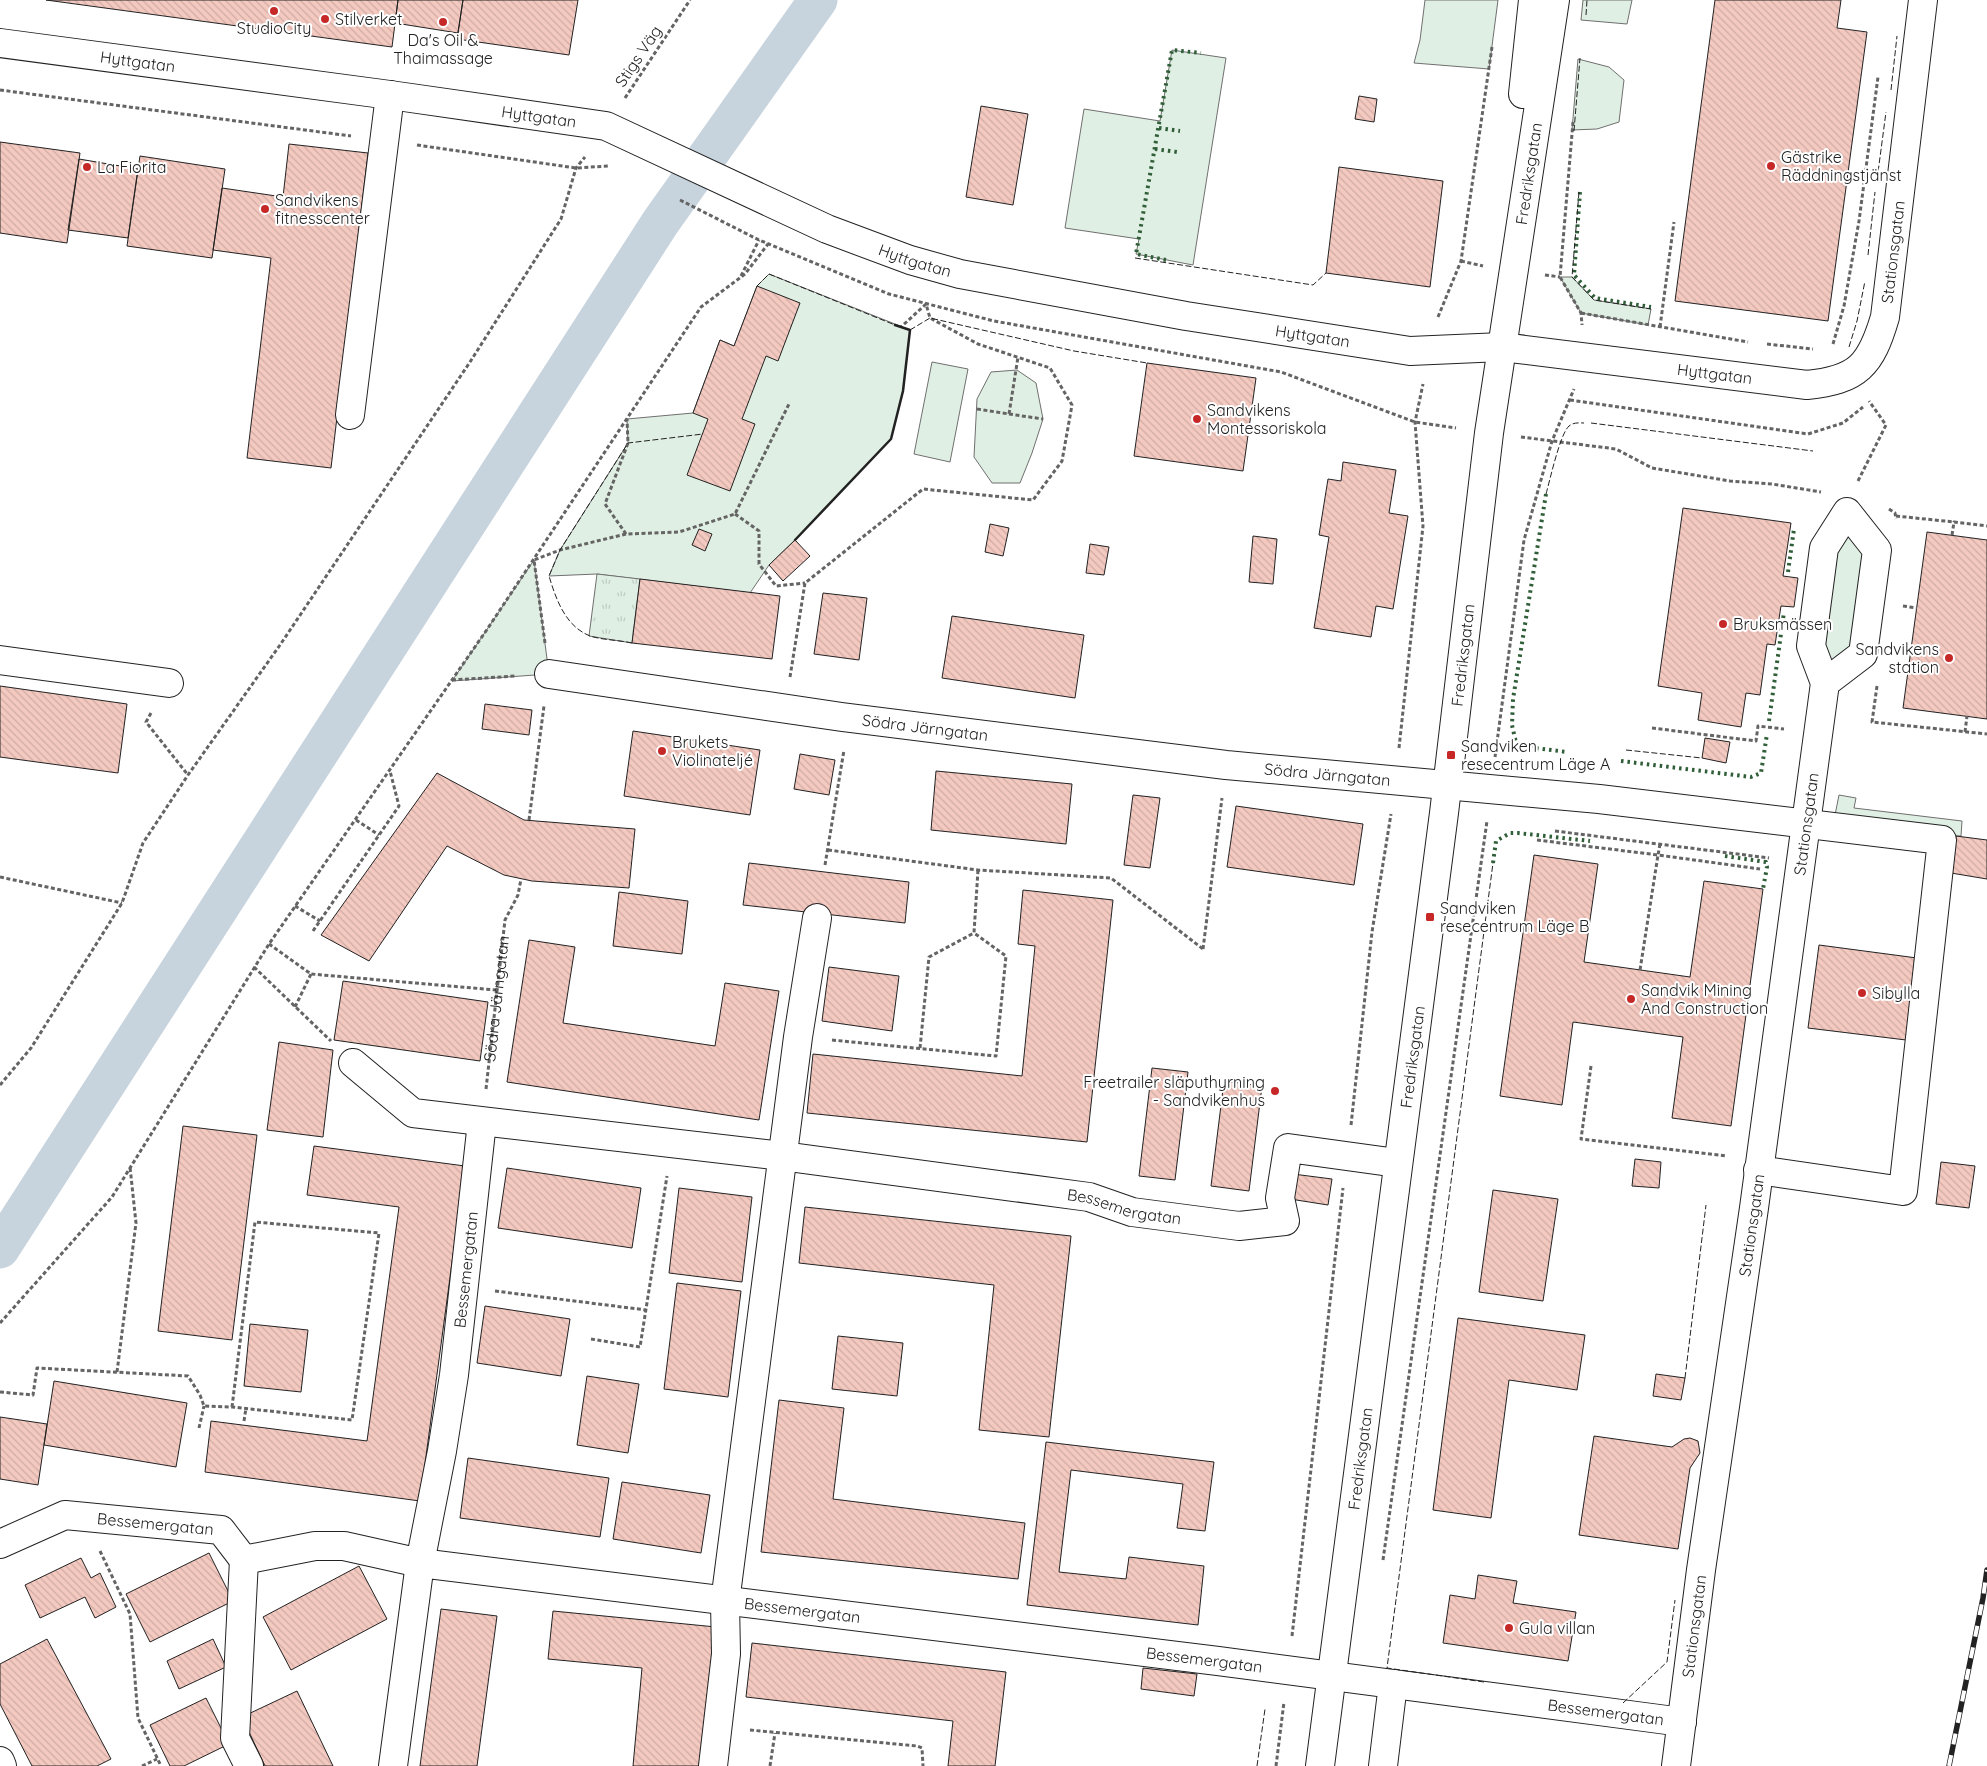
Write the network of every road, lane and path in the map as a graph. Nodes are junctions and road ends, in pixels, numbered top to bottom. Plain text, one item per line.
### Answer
1 (690, 0) edge
2 (1533, 0) edge
3 (1555, 0) edge
4 (1923, 0) edge
5 (1493, 41) dead end
6 (0, 43) edge
7 (1878, 73) dead end
8 (0, 90) edge
9 (390, 95) junction
10 (1573, 121) dead end
11 (606, 126) junction
12 (383, 140) junction
13 (576, 168) junction
14 (616, 168) dead end
15 (715, 217) dead end
16 (1674, 222) dead end
17 (759, 240) junction
18 (768, 244) junction
19 (741, 277) junction
20 (926, 304) junction
21 (1432, 318) dead end
22 (901, 327) dead end
23 (1660, 327) junction
24 (1753, 342) dead end
25 (1763, 343) dead end
26 (1502, 347) junction
27 (1822, 350) dead end
28 (1832, 351) dead end
29 (1018, 357) junction
30 (1851, 374) joint
31 (1570, 400) dead end
32 (789, 404) dead end
33 (977, 408) dead end
34 (1009, 414) junction
35 (350, 415) dead end
36 (627, 419) junction
37 (1043, 419) dead end
38 (1855, 487) dead end
39 (1818, 501) dead end
40 (735, 514) junction
41 (1896, 516) dead end
42 (1954, 522) junction
43 (1987, 526) edge
44 (626, 534) junction
45 (1952, 535) dead end
46 (534, 560) junction
47 (805, 583) junction
48 (0, 660) edge
49 (549, 674) junction
50 (1879, 676) dead end
51 (452, 680) junction
52 (169, 683) joint
53 (1825, 683) junction
54 (786, 708) junction
55 (1967, 716) dead end
56 (850, 717) junction
57 (1652, 728) dead end
58 (1965, 732) junction
59 (1987, 734) edge
60 (1783, 738) dead end
61 (1495, 755) junction
62 (1505, 757) dead end
63 (1226, 765) junction
64 (390, 771) junction
65 (188, 776) junction
66 (1396, 781) junction
67 (1447, 786) junction
68 (1491, 790) junction
69 (356, 820) junction
70 (529, 820) dead end
71 (1486, 822) junction
72 (1496, 824) dead end
73 (1806, 825) junction
74 (1554, 831) dead end
75 (379, 835) junction
76 (1537, 840) dead end
77 (1660, 844) junction
78 (828, 850) junction
79 (1658, 855) junction
80 (1772, 858) dead end
81 (825, 866) dead end
82 (1760, 869) dead end
83 (978, 870) junction
84 (0, 877) edge
85 (521, 878) dead end
86 (122, 903) junction
87 (295, 906) junction
88 (817, 918) dead end
89 (320, 921) junction
90 (314, 931) dead end
91 (974, 933) junction
92 (269, 944) junction
93 (254, 967) junction
94 (1640, 970) dead end
95 (311, 974) junction
96 (496, 990) junction
97 (295, 1007) junction
98 (798, 1037) junction
99 (920, 1048) junction
100 (353, 1063) joint
101 (1591, 1066) dead end
102 (0, 1085) edge
103 (482, 1122) junction
104 (672, 1143) junction
105 (782, 1156) junction
106 (1347, 1156) junction
107 (1728, 1156) dead end
108 (1397, 1163) junction
109 (130, 1166) junction
110 (1758, 1170) junction
111 (464, 1286) junction
112 (646, 1310) junction
113 (0, 1323) edge
114 (591, 1339) dead end
115 (117, 1372) junction
116 (0, 1392) edge
117 (204, 1406) junction
118 (232, 1407) junction
119 (246, 1408) junction
120 (244, 1421) dead end
121 (199, 1428) dead end
122 (84, 1517) junction
123 (0, 1544) edge
124 (244, 1560) junction
125 (1383, 1562) dead end
126 (420, 1563) junction
127 (725, 1602) junction
128 (1288, 1671) junction
129 (1331, 1677) junction
130 (1393, 1684) junction
131 (1682, 1722) junction
132 (717, 1728) junction
133 (775, 1733) junction
134 (157, 1759) junction
135 (0, 1761) edge
136 (2, 1766) edge
137 (142, 1766) edge
138 (161, 1766) edge
139 (249, 1766) edge
140 (393, 1766) edge
141 (713, 1766) edge
142 (770, 1766) edge
143 (923, 1766) edge
144 (1276, 1766) edge
145 (1320, 1766) edge
146 (1383, 1766) edge
147 (1676, 1766) edge

1 - 11 path, Stigs Väg
2 - 26 street, Fredriksgatan
3 - 26 street, Fredriksgatan
4 - 30 street, Stationsgatan
5 - 21 path
6 - 9 street, Hyttgatan
7 - 28 path
8 - 12 path
9 - 11 street, Hyttgatan
9 - 12 street
10 - 23 path
11 - 13 path, Stigs Väg
11 - 26 street, Hyttgatan
12 - 13 path
12 - 35 street
13 - 14 path
13 - 65 path, Stigs Väg
15 - 17 path
16 - 23 path
17 - 18 path
17 - 19 path
18 - 19 path
18 - 20 path
19 - 36 path
20 - 22 path
20 - 29 path
20 - 66 path
23 - 24 path
25 - 27 path
26 - 30 street, Hyttgatan
26 - 67 street, Fredriksgatan
29 - 34 path
29 - 47 path
31 - 38 path
32 - 40 path
33 - 34 path
34 - 37 path
36 - 44 path
36 - 46 path
39 - 61 path
40 - 44 path
40 - 47 path
41 - 42 path
42 - 43 path
42 - 45 path
44 - 46 path
46 - 49 path
46 - 51 path
47 - 54 path
48 - 52 street
49 - 51 path
49 - 54 street, Södra Järngatan
49 - 70 path
50 - 58 path
51 - 64 path
52 - 65 path
53 - 53 street, Stationsgatan
53 - 73 street, Stationsgatan
54 - 56 street, Södra Järngatan
55 - 58 path
56 - 63 street, Södra Järngatan
56 - 78 path, Södra Järngatan
57 - 60 path
58 - 59 path
61 - 62 path
61 - 68 path
63 - 66 street, Södra Järngatan
63 - 83 path
64 - 69 path
64 - 75 path
65 - 86 path, Stigs Väg
66 - 67 street, Södra Järngatan
66 - 106 path
67 - 68 street, Södra Järngatan
67 - 108 street, Fredriksgatan
68 - 71 path
68 - 73 street, Södra Järngatan
69 - 75 path
69 - 87 path
71 - 72 path
71 - 125 path
73 - 110 street, Stationsgatan
73 - 110 street, Södra Järngatan
74 - 77 path
75 - 89 path
76 - 79 path
77 - 79 path
77 - 80 path
78 - 81 path, Södra Järngatan
78 - 83 path
79 - 82 path
79 - 94 path
83 - 91 path
84 - 86 path
85 - 96 path, Södra Järngatan
86 - 102 path, Stigs Väg
87 - 89 path
87 - 92 path
88 - 98 street
89 - 90 path
91 - 99 path
91 - 99 path
92 - 93 path
92 - 95 path
93 - 97 path
93 - 109 path
95 - 96 path
95 - 97 path
96 - 103 path, Södra Järngatan
97 - 100 path
98 - 99 path
98 - 105 street
100 - 103 street, Bessemergatan
101 - 107 path
103 - 104 street, Bessemergatan
103 - 111 street, Bessemergatan
104 - 105 street, Bessemergatan
104 - 112 path
105 - 106 street, Bessemergatan
105 - 127 street, Bessemergatan
106 - 108 street, Bessemergatan
106 - 128 path
108 - 129 street, Fredriksgatan
109 - 113 path
109 - 115 path
110 - 131 street, Stationsgatan
111 - 112 path
111 - 126 street, Bessemergatan
112 - 114 path
115 - 116 path
115 - 117 path
117 - 118 path
117 - 121 path
118 - 119 path
118 - 119 path
119 - 120 path
122 - 123 street, Bessemergatan
122 - 124 street, Bessemergatan
122 - 134 path
124 - 126 street, Bessemergatan
124 - 139 street
126 - 127 street, Bessemergatan
126 - 140 street, Bessemergatan
127 - 128 street, Bessemergatan
127 - 132 street, Bessemergatan
128 - 129 street, Bessemergatan
128 - 144 path
129 - 130 street, Bessemergatan
129 - 145 street, Fredriksgatan
130 - 131 street, Bessemergatan
130 - 146 street
131 - 147 street, Stationsgatan
132 - 133 path
132 - 141 street, Bessemergatan
133 - 142 path
133 - 143 path
134 - 137 path
134 - 138 path
135 - 136 street

